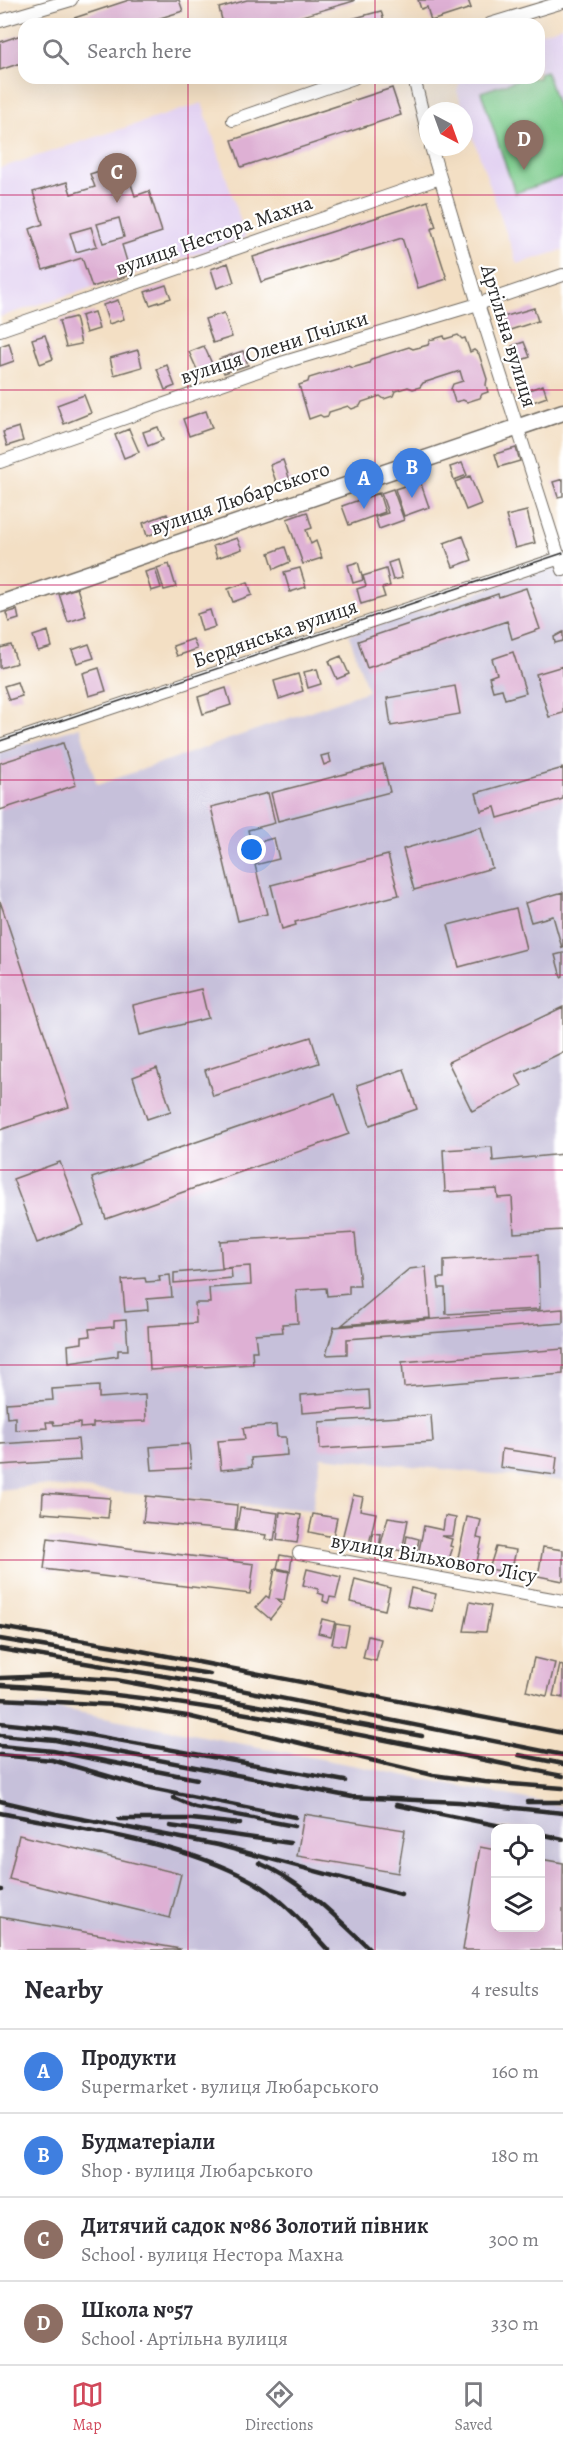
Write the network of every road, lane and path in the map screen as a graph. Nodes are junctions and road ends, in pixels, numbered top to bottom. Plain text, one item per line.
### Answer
1 (71, 0) edge
2 (563, 2) edge
3 (510, 18) edge
4 (0, 21) edge
5 (337, 84) edge
6 (415, 84) edge
7 (420, 102) edge
8 (233, 120) dead end
9 (434, 156) edge
10 (440, 177) junction
11 (563, 275) edge
12 (478, 304) junction
13 (0, 330) edge
14 (563, 412) edge
15 (517, 428) junction
16 (0, 462) edge
17 (562, 562) edge
18 (0, 603) edge
19 (0, 745) edge
20 (299, 1553) dead end
21 (563, 1601) edge

1 - 4 street
2 - 3 street
5 - 8 street
6 - 7 street
9 - 10 street, Артільна вулиця
10 - 12 street, Артільна вулиця
10 - 13 street, вулиця Нестора Махна
11 - 12 street, вулиця Олени Пчілки
12 - 15 street, Артільна вулиця
12 - 16 street, вулиця Олени Пчілки
14 - 15 main road, вулиця Любарського
15 - 17 street, Артільна вулиця
15 - 18 main road, вулиця Любарського
17 - 19 street, Бердянська вулиця
20 - 21 street, вулиця Вільхового Лісу

